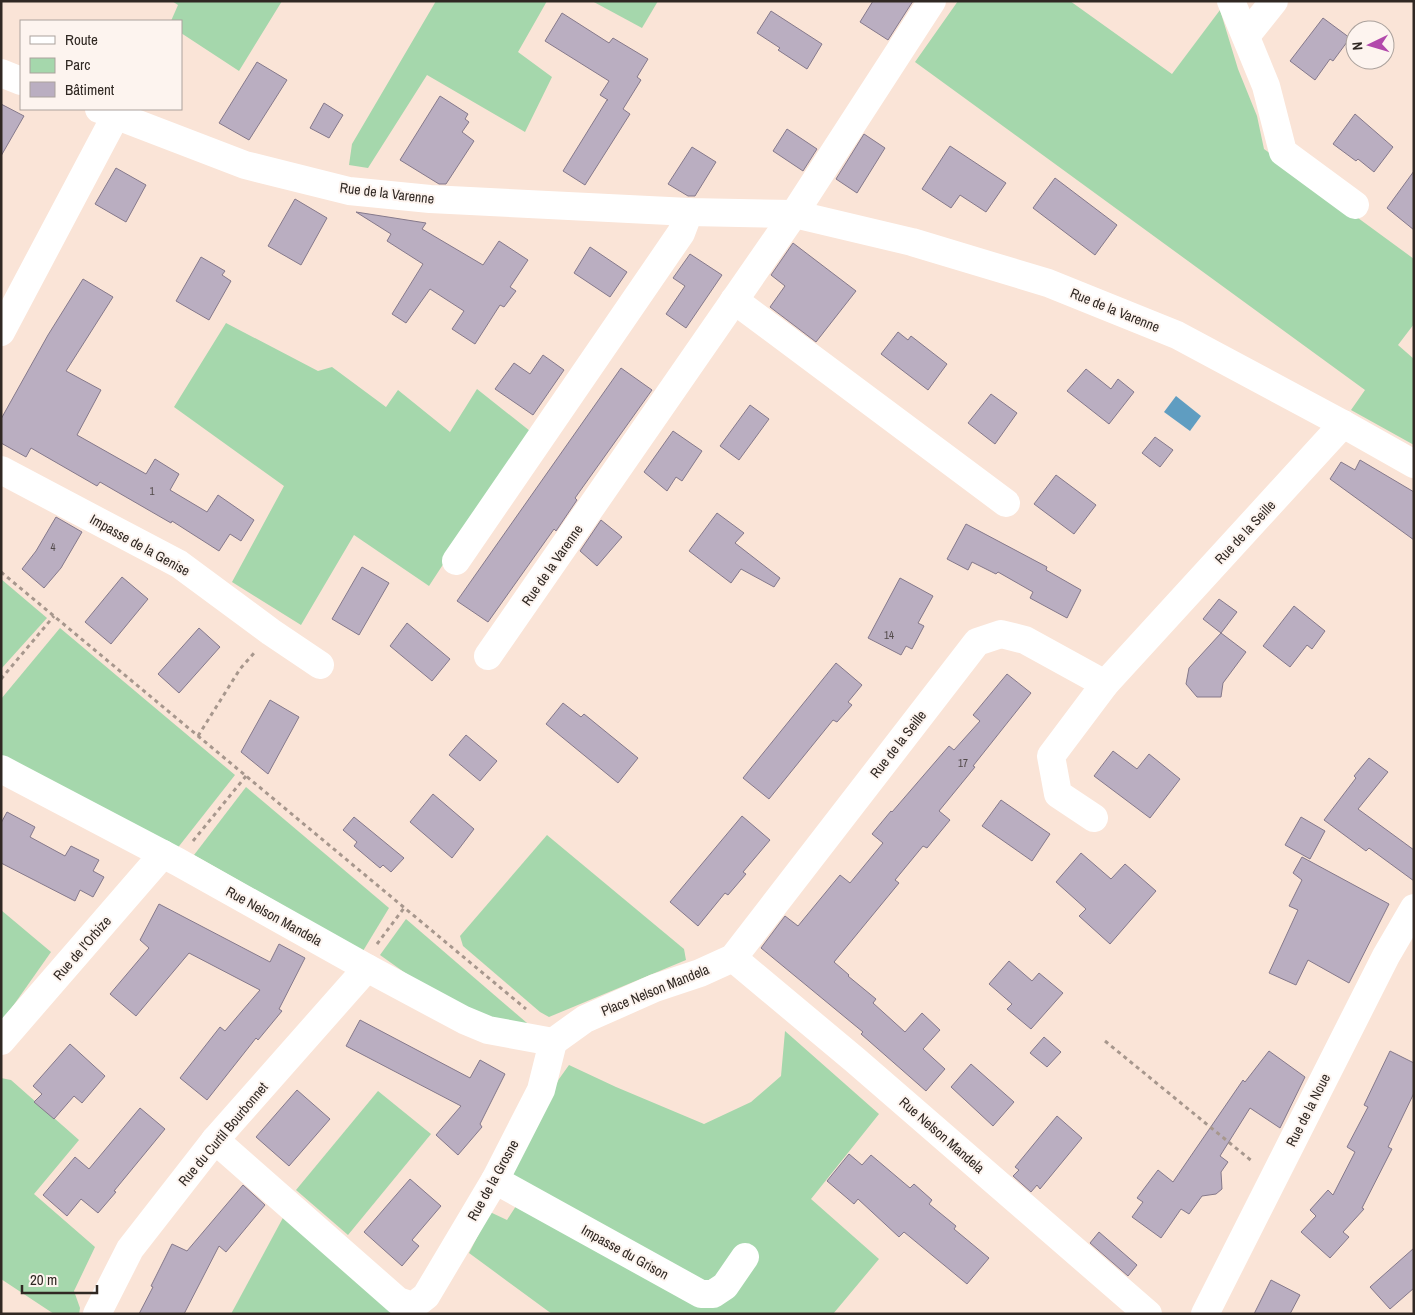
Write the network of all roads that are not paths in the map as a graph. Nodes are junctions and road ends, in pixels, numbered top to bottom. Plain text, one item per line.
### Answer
1 (932, 1) edge
2 (1231, 1) edge
3 (1274, 1) edge
4 (1246, 36) junction
5 (1, 73) edge
6 (20, 81) edge
7 (108, 112) edge
8 (1355, 205) dead end
9 (689, 212) junction
10 (794, 214) junction
11 (734, 300) junction
12 (1, 332) edge
13 (1343, 424) junction
14 (1414, 464) edge
15 (1, 470) edge
16 (1006, 503) dead end
17 (456, 561) dead end
18 (488, 656) dead end
19 (320, 665) dead end
20 (1105, 684) junction
21 (1, 769) edge
22 (1094, 818) dead end
23 (171, 858) junction
24 (1414, 908) edge
25 (733, 958) junction
26 (367, 968) junction
27 (1, 1041) edge
28 (554, 1042) junction
29 (215, 1140) junction
30 (495, 1180) junction
31 (744, 1257) dead end
32 (416, 1310) edge
33 (97, 1314) edge
34 (1148, 1314) edge
35 (1205, 1314) edge

1 - 10 street, Rue de la Varenne
2 - 4 street
3 - 4 street
4 - 8 street
5 - 6 street
7 - 9 street, Rue de la Varenne
7 - 12 street
9 - 10 street, Rue de la Varenne
9 - 17 street
10 - 11 street, Rue de la Varenne
10 - 13 street, Rue de la Varenne
11 - 16 street
11 - 18 street, Rue de la Varenne
13 - 14 street, Rue de la Varenne
13 - 20 street, Rue de la Seille
15 - 19 street, Impasse de la Genise
20 - 22 street, Rue de la Seille
20 - 25 street, Rue de la Seille
21 - 23 street, Rue Nelson Mandela
23 - 26 street, Rue Nelson Mandela
23 - 27 street, Rue de l'Orbize
24 - 35 street, Rue de la Noue
25 - 28 street, Place Nelson Mandela
25 - 34 street, Rue Nelson Mandela
26 - 28 street, Rue Nelson Mandela
26 - 29 street, Rue du Curtil Bourbonnet
28 - 30 street, Rue de la Grosne
29 - 32 street, Rue de la Grosne
29 - 33 street, Rue du Curtil Bourbonnet
30 - 31 street, Impasse du Grison
30 - 32 street, Rue de la Grosne

